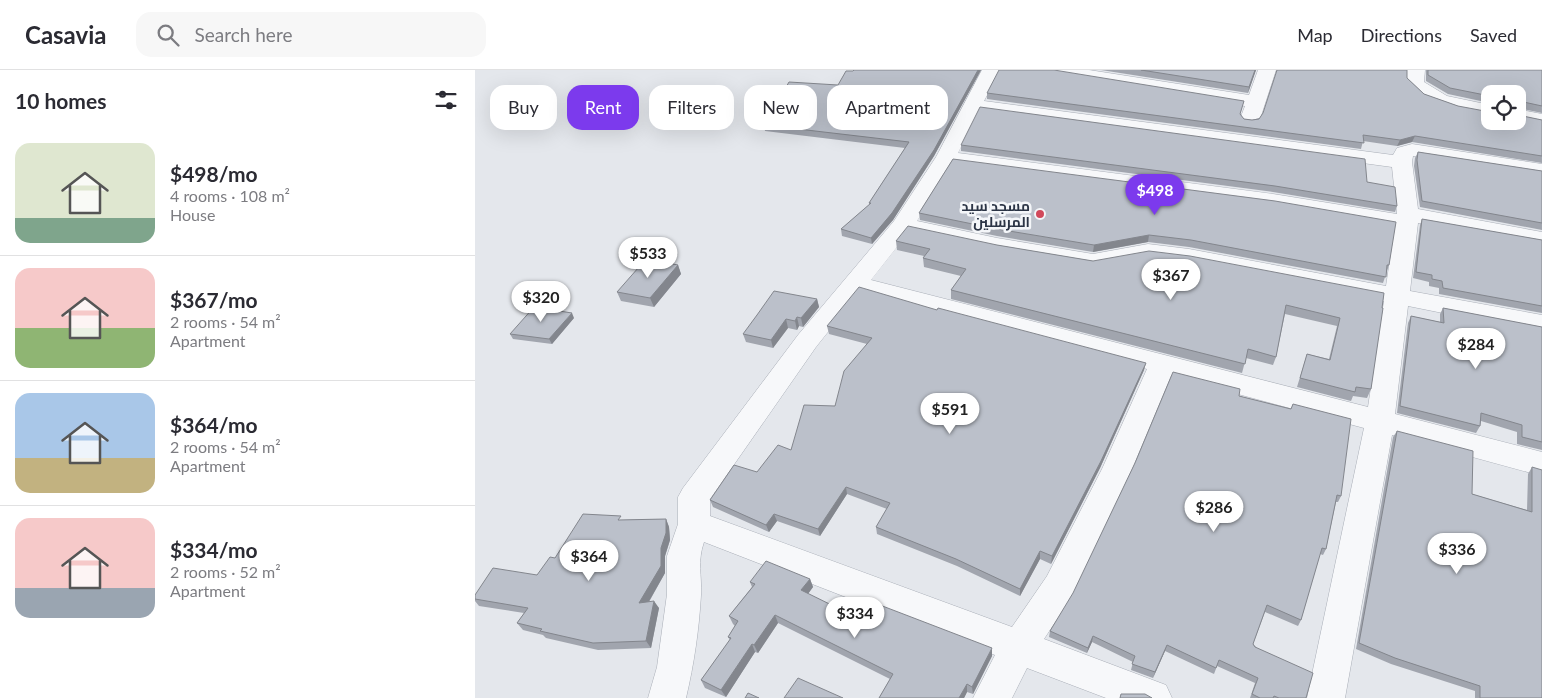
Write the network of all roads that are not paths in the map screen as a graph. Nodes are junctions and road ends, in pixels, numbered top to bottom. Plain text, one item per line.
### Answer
1 (991, 70) edge
2 (1056, 70) edge
3 (1416, 70) edge
4 (1261, 71) edge
5 (1256, 102) junction
6 (973, 105) junction
7 (1481, 109) edge
8 (1526, 117) edge
9 (1542, 120) edge
10 (1243, 140) junction
11 (946, 157) junction
12 (1402, 162) junction
13 (1542, 170) edge
14 (1407, 218) junction
15 (903, 225) junction
16 (1542, 239) edge
17 (854, 283) junction
18 (1397, 297) junction
19 (1542, 324) edge
20 (1163, 365) junction
21 (1380, 421) junction
22 (1542, 464) edge
23 (694, 524) junction
24 (1019, 647) junction
25 (667, 698) edge
26 (992, 698) edge
27 (1153, 698) edge
28 (1326, 698) edge

1 - 6 street
2 - 5 street
3 - 7 street
4 - 5 street
5 - 10 street
6 - 10 street
6 - 11 street
8 - 9 street
10 - 12 street
11 - 14 street
11 - 15 street
12 - 13 street
12 - 14 street
14 - 16 street
14 - 18 street
15 - 17 street
15 - 18 street
17 - 20 street
17 - 23 street
18 - 19 street
18 - 21 street
20 - 21 street
20 - 24 street
21 - 22 street
21 - 28 street
23 - 24 street
23 - 25 street
24 - 26 street
24 - 27 street

